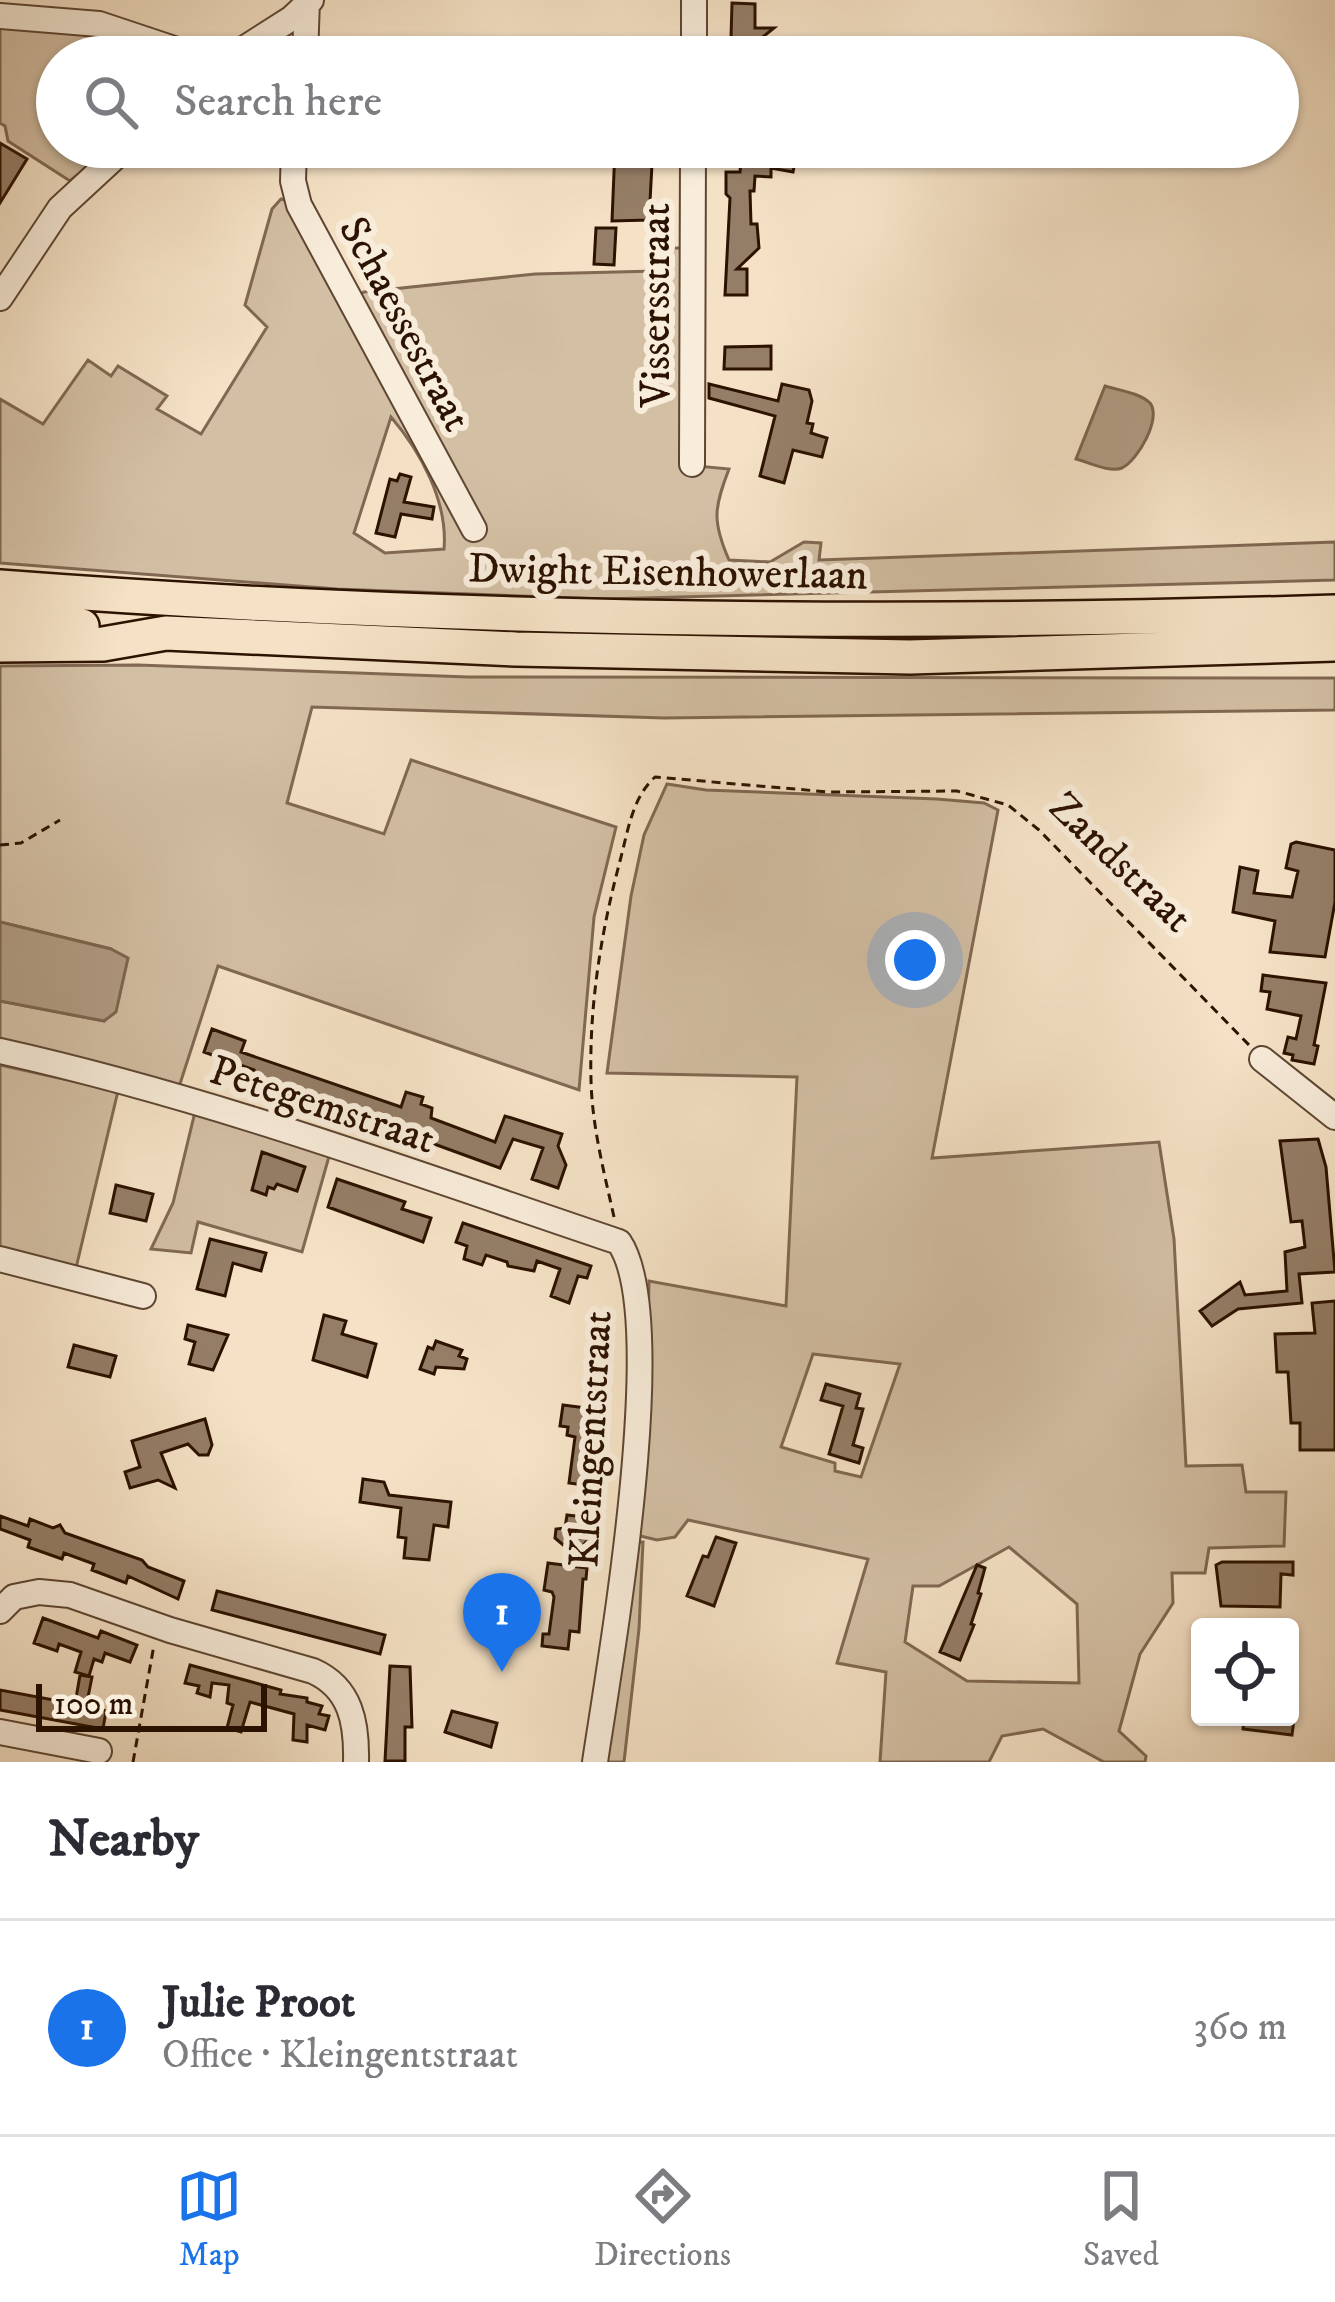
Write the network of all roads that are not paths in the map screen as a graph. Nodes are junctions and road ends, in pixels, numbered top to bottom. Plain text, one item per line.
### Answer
1 (694, 0) edge
2 (308, 2) edge
3 (0, 16) edge
4 (135, 36) edge
5 (260, 36) edge
6 (306, 36) edge
7 (694, 36) edge
8 (103, 168) edge
9 (293, 168) edge
10 (693, 168) edge
11 (0, 298) edge
12 (692, 464) dead end
13 (474, 529) dead end
14 (0, 586) edge
15 (1335, 612) edge
16 (0, 618) edge
17 (166, 633) junction
18 (1335, 644) edge
19 (0, 645) edge
20 (1230, 647) junction
21 (1335, 661) edge
22 (0, 1051) edge
23 (1262, 1059) road end
24 (1335, 1118) edge
25 (619, 1242) joint
26 (0, 1259) edge
27 (142, 1296) dead end
28 (0, 1611) edge
29 (0, 1732) edge
30 (99, 1751) dead end
31 (356, 1762) edge
32 (596, 1762) edge

1 - 7 street
2 - 5 street
2 - 6 street
3 - 4 street
8 - 11 street
9 - 13 street, Schaessestraat
10 - 12 street, Vissersstraat
14 - 15 highway, Dwight Eisenhowerlaan
16 - 17 highway
17 - 19 highway
17 - 20 highway, Dwight Eisenhowerlaan
18 - 20 highway, Dwight Eisenhowerlaan
20 - 21 highway
22 - 25 street, Petegemstraat
23 - 24 street
25 - 32 street, Kleingentstraat
26 - 27 street
28 - 31 street
29 - 30 street

